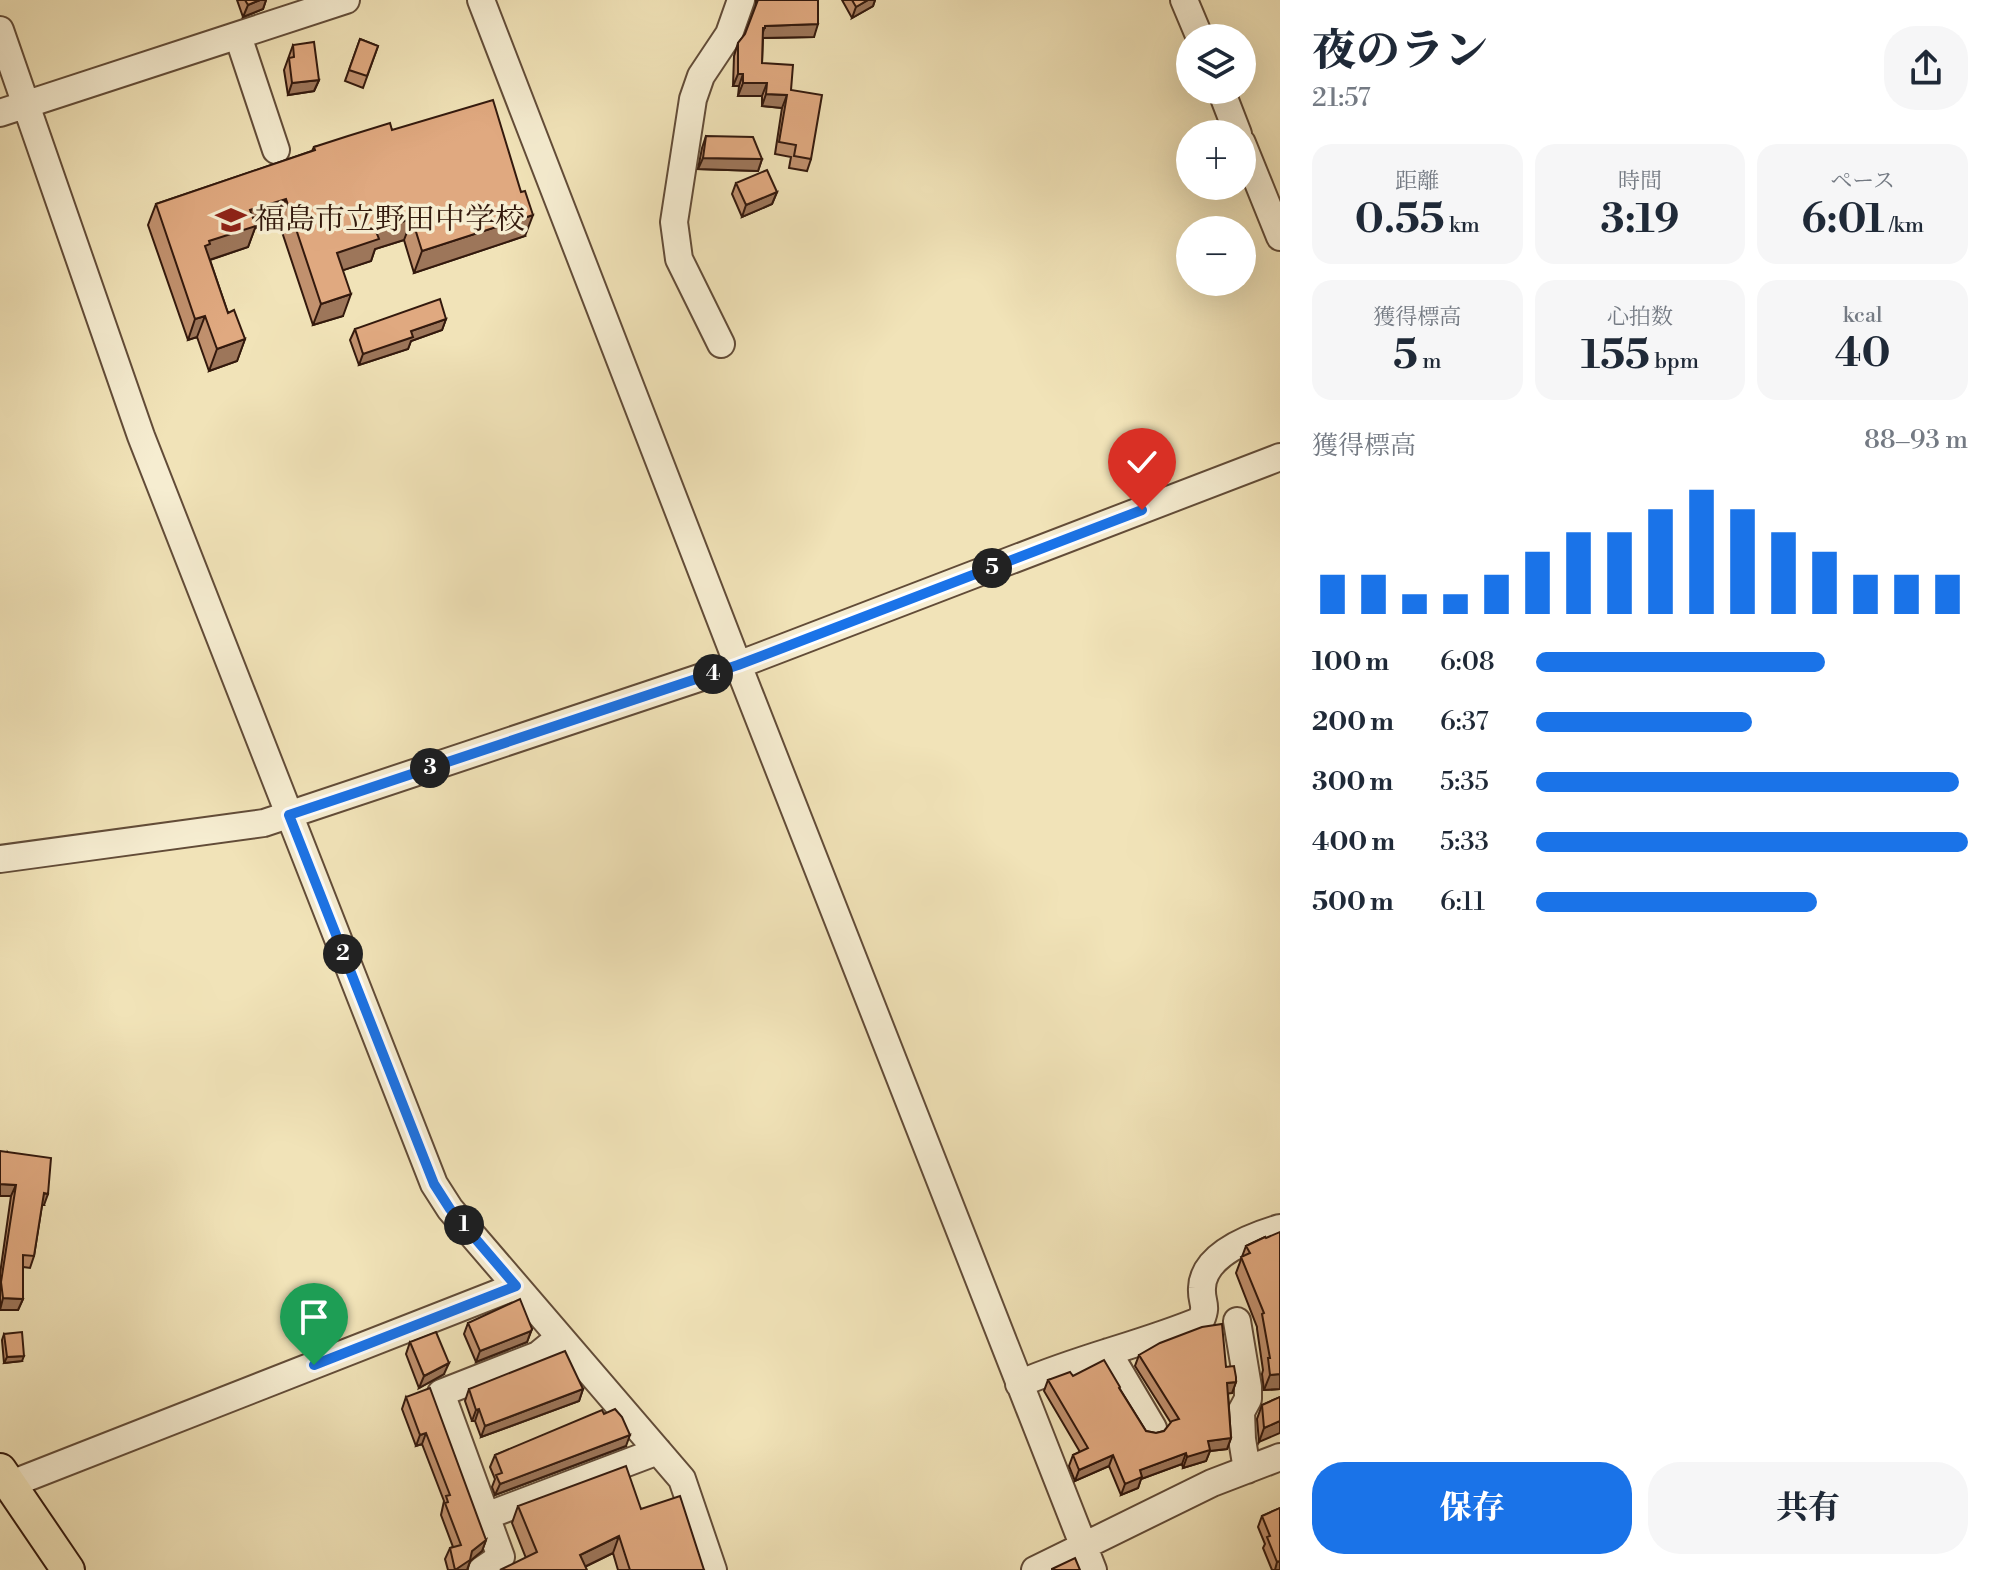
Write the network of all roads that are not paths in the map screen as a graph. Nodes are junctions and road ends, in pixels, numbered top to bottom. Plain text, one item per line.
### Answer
1 (481, 0) edge
2 (741, 0) edge
3 (1184, 0) edge
4 (332, 2) edge
5 (1194, 24) edge
6 (0, 30) edge
7 (238, 36) junction
8 (25, 105) junction
9 (0, 113) edge
10 (276, 150) dead end
11 (1256, 178) edge
12 (1280, 237) edge
13 (721, 344) dead end
14 (1280, 457) edge
15 (738, 665) junction
16 (289, 815) junction
17 (0, 859) edge
18 (1280, 1228) edge
19 (516, 1286) junction
20 (1237, 1321) dead end
21 (560, 1337) junction
22 (1108, 1352) junction
23 (1019, 1384) junction
24 (1153, 1428) dead end
25 (658, 1451) junction
26 (1280, 1457) edge
27 (1247, 1470) junction
28 (5, 1477) edge
29 (486, 1516) junction
30 (1088, 1558) edge
31 (64, 1568) edge
32 (482, 1570) edge
33 (713, 1570) edge
34 (1035, 1570) edge

1 - 15 street
2 - 13 street
3 - 5 street
4 - 7 street
6 - 8 street
7 - 8 street
7 - 10 street
8 - 9 street
8 - 16 street
11 - 12 street
14 - 15 street
15 - 16 street
15 - 23 street
16 - 17 street
16 - 19 street
18 - 22 street
19 - 21 street
19 - 28 street
20 - 27 street
21 - 25 street
21 - 29 street
22 - 23 street
22 - 24 street
23 - 30 street
25 - 29 street
25 - 33 street
26 - 27 street
27 - 30 street
28 - 31 main road
29 - 32 street
30 - 34 street

